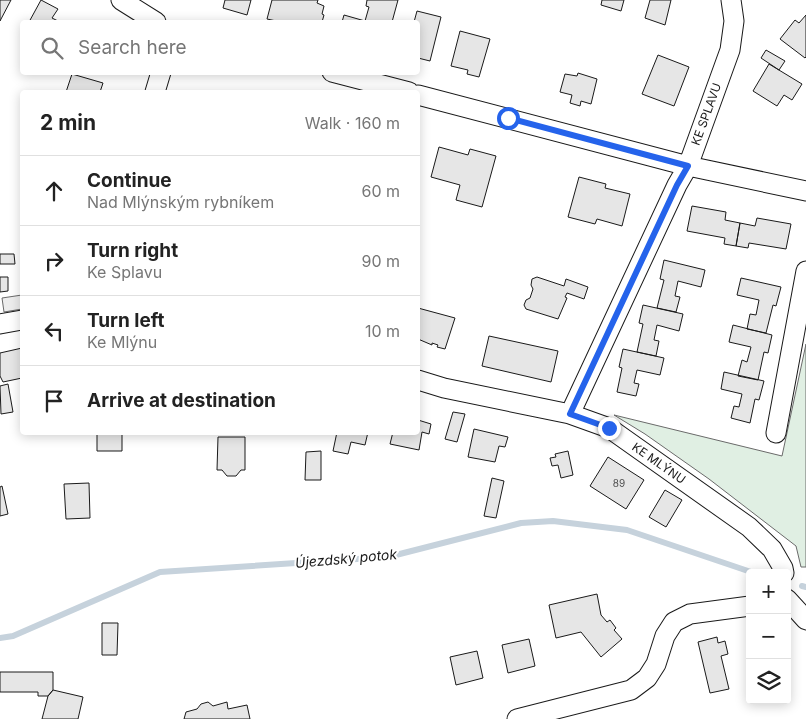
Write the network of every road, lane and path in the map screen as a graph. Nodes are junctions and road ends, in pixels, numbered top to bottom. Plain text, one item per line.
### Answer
1 (120, 0) edge
2 (731, 0) edge
3 (153, 20) edge
4 (160, 75) edge
5 (344, 75) edge
6 (155, 90) edge
7 (401, 90) edge
8 (420, 96) edge
9 (688, 166) junction
10 (806, 191) edge
11 (806, 272) edge
12 (20, 320) edge
13 (0, 324) edge
14 (420, 381) edge
15 (570, 414) junction
16 (776, 434) dead end
17 (783, 569) edge
18 (791, 603) edge
19 (746, 607) edge
20 (806, 620) edge
21 (564, 714) edge
22 (517, 719) edge

1 - 3 street
2 - 9 street, KE SPLAVU
4 - 6 street
5 - 7 street
8 - 9 street
9 - 10 street
9 - 15 street, KE SPLAVU
11 - 16 street
12 - 13 street
14 - 15 street, KE MLÝNU
15 - 17 street, KE MLÝNU
18 - 20 street
19 - 21 street
21 - 22 street

